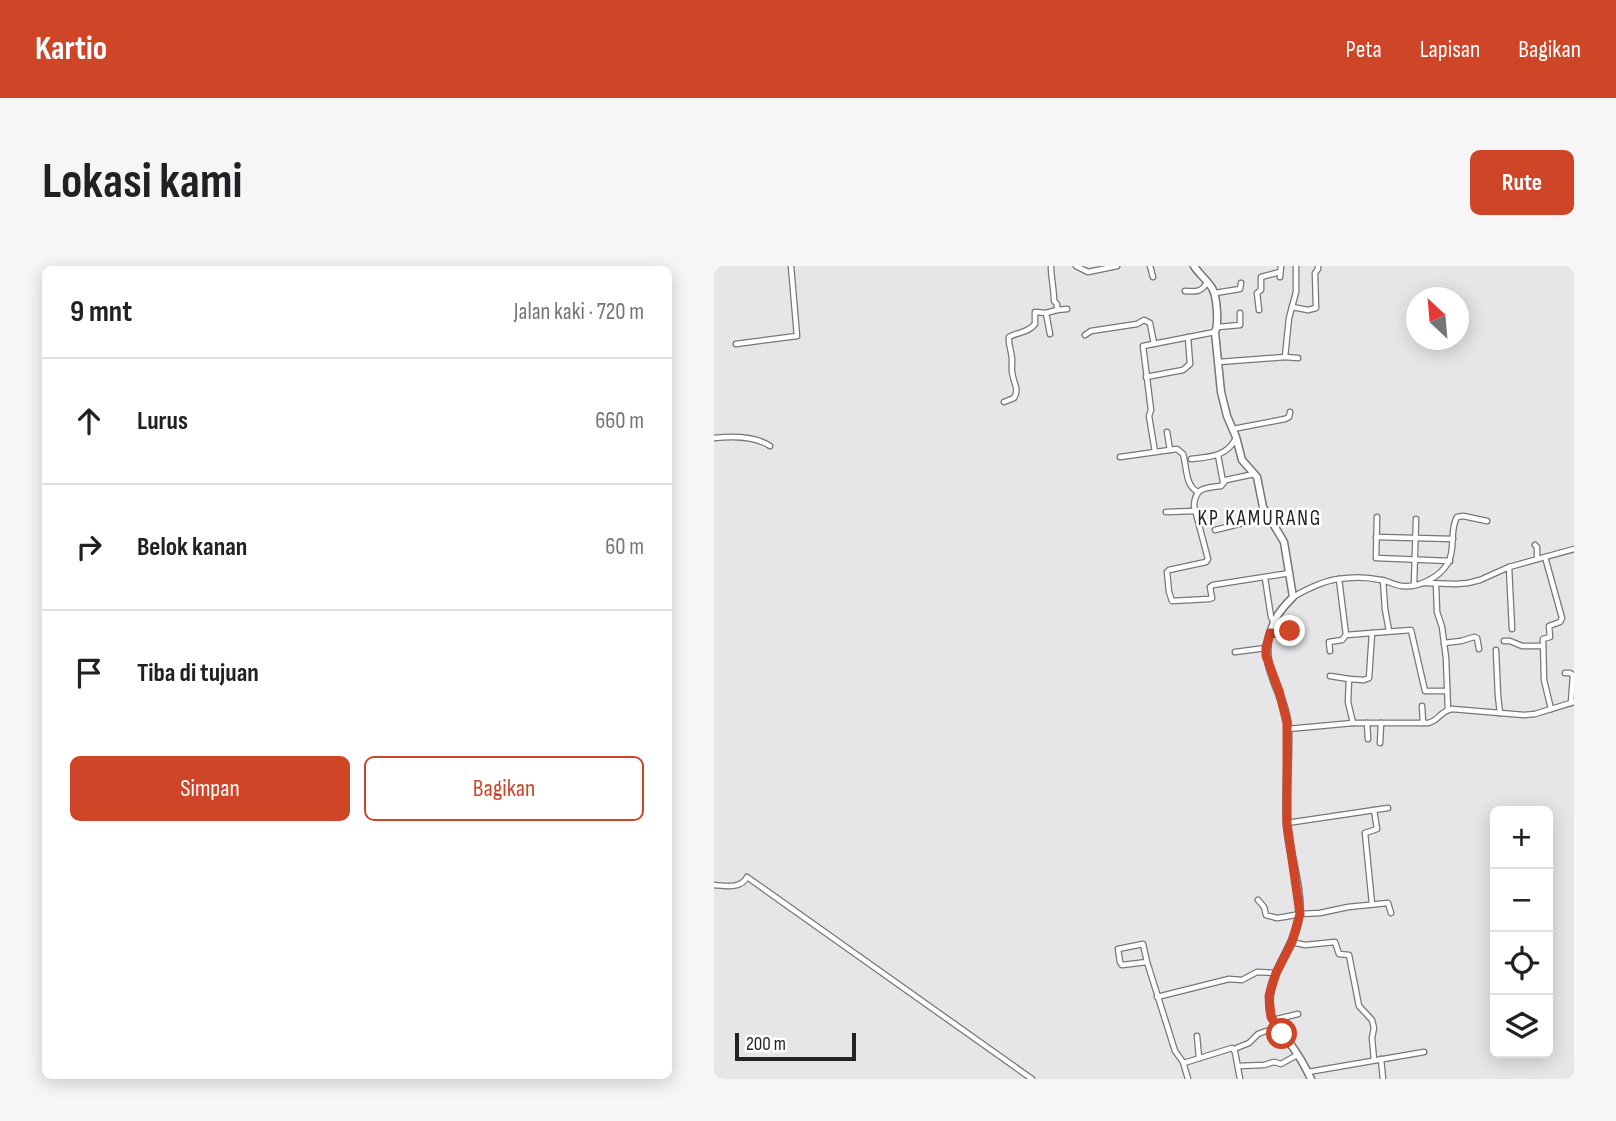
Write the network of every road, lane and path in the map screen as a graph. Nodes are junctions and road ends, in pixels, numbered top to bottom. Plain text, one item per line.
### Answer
1 (790, 266) edge
2 (1051, 266) edge
3 (1076, 266) edge
4 (1117, 266) edge
5 (1150, 266) edge
6 (1194, 266) edge
7 (1296, 266) edge
8 (1318, 266) edge
9 (1280, 272) edge
10 (1153, 277) dead end
11 (1207, 282) junction
12 (1241, 283) dead end
13 (1185, 291) dead end
14 (1215, 293) junction
15 (1292, 307) junction
16 (1067, 309) dead end
17 (1057, 310) junction
18 (1259, 310) dead end
19 (1046, 313) junction
20 (1240, 313) dead end
21 (1217, 330) junction
22 (1050, 334) dead end
23 (1085, 335) dead end
24 (1188, 337) junction
25 (736, 344) dead end
26 (1154, 344) junction
27 (1285, 357) junction
28 (1298, 358) dead end
29 (1219, 362) junction
30 (1146, 377) junction
31 (1004, 402) dead end
32 (1290, 412) dead end
33 (1233, 429) junction
34 (1167, 432) dead end
35 (1236, 437) junction
36 (714, 438) edge
37 (770, 446) dead end
38 (1170, 450) junction
39 (1155, 452) junction
40 (1219, 455) junction
41 (1120, 457) dead end
42 (1191, 459) dead end
43 (1254, 474) junction
44 (1223, 482) junction
45 (1198, 492) junction
46 (1195, 511) junction
47 (1166, 512) dead end
48 (1266, 514) junction
49 (1377, 517) dead end
50 (1416, 519) dead end
51 (1487, 521) dead end
52 (1215, 530) dead end
53 (1376, 537) junction
54 (1415, 539) junction
55 (1453, 539) junction
56 (1535, 545) dead end
57 (1574, 549) edge
58 (1545, 557) junction
59 (1536, 559) junction
60 (1415, 560) junction
61 (1450, 561) junction
62 (1509, 567) junction
63 (1290, 573) junction
64 (1265, 578) junction
65 (1339, 579) junction
66 (1383, 580) junction
67 (1424, 583) junction
68 (1436, 584) junction
69 (1414, 585) junction
70 (1293, 597) junction
71 (1273, 621) junction
72 (1512, 629) dead end
73 (1294, 632) dead end
74 (1389, 632) junction
75 (1270, 633) junction
76 (1372, 633) junction
77 (1346, 635) junction
78 (1504, 641) dead end
79 (1444, 643) junction
80 (1543, 646) junction
81 (1266, 648) junction
82 (1479, 649) dead end
83 (1496, 650) dead end
84 (1330, 651) dead end
85 (1235, 652) dead end
86 (1564, 673) dead end
87 (1330, 676) dead end
88 (1349, 679) junction
89 (1447, 691) junction
90 (1572, 702) edge
91 (1422, 706) dead end
92 (1551, 709) junction
93 (1448, 710) junction
94 (1500, 713) junction
95 (1353, 723) junction
96 (1367, 723) junction
97 (1381, 723) junction
98 (1423, 723) junction
99 (1288, 729) junction
100 (1368, 739) dead end
101 (1380, 743) dead end
102 (1388, 808) dead end
103 (1374, 810) junction
104 (1287, 824) junction
105 (714, 885) edge
106 (1258, 900) dead end
107 (1372, 904) junction
108 (1391, 913) dead end
109 (1300, 914) junction
110 (1292, 942) junction
111 (1147, 962) junction
112 (1276, 973) junction
113 (1157, 997) junction
114 (1298, 1014) dead end
115 (1272, 1020) junction
116 (1266, 1031) dead end
117 (1196, 1036) dead end
118 (1234, 1049) junction
119 (1424, 1052) dead end
120 (1297, 1055) junction
121 (1199, 1058) junction
122 (1381, 1059) junction
123 (1374, 1060) junction
124 (1184, 1063) junction
125 (1237, 1066) junction
126 (1309, 1075) edge
127 (1032, 1079) edge
128 (1188, 1079) edge
129 (1240, 1079) edge
130 (1383, 1079) edge

1 - 25 street
2 - 17 street
3 - 4 street
5 - 10 street
6 - 11 street
7 - 15 street
8 - 15 street
9 - 18 street
11 - 13 street
11 - 14 street
12 - 14 street
14 - 21 street
15 - 27 street
16 - 17 street
17 - 19 street
19 - 22 street
19 - 31 street
20 - 21 street
21 - 24 street
21 - 29 street
23 - 26 street
24 - 26 street
24 - 30 street
26 - 30 street
27 - 28 street
27 - 29 street
29 - 33 street
30 - 39 street
32 - 33 street
33 - 35 street
34 - 38 street
35 - 40 street
35 - 43 street
36 - 37 street
38 - 39 street
38 - 45 street
39 - 41 street
40 - 42 street
40 - 44 street
43 - 44 street
43 - 48 street
44 - 45 street
45 - 46 street
46 - 47 street
46 - 64 street
48 - 52 street
48 - 63 street
49 - 53 street
50 - 54 street
51 - 55 street
53 - 54 street
53 - 60 street
54 - 55 street
54 - 60 street
55 - 61 street
56 - 59 street
57 - 58 street
58 - 59 street
58 - 80 street
59 - 62 street
60 - 61 street
60 - 69 street
61 - 67 street
62 - 68 street
62 - 72 street
63 - 64 street
63 - 70 street
64 - 71 street
65 - 66 street
65 - 70 street
65 - 77 street
66 - 69 street
66 - 74 street
67 - 68 street
67 - 69 street
68 - 79 street
70 - 71 street
71 - 75 street
73 - 75 street
74 - 76 street
74 - 89 street
75 - 81 street
76 - 77 street
76 - 88 street
77 - 84 street
78 - 80 street
79 - 82 street
79 - 89 street
80 - 92 street
81 - 85 street
81 - 99 street
83 - 94 street
86 - 90 street
87 - 88 street
88 - 95 street
89 - 93 street
90 - 92 street
91 - 98 street
92 - 94 street
93 - 94 street
93 - 98 street
95 - 96 street
95 - 99 street
96 - 97 street
96 - 100 street
97 - 98 street
97 - 101 street
99 - 104 street
102 - 103 street
103 - 104 street
103 - 107 street
104 - 109 street
105 - 127 street
106 - 109 street
107 - 108 street
107 - 109 street
109 - 110 street
110 - 112 street
110 - 123 street
111 - 111 street
111 - 113 street
112 - 113 street
112 - 115 street
113 - 124 street
114 - 115 street
115 - 120 street
116 - 118 street
117 - 121 street
118 - 121 street
118 - 125 street
119 - 122 street
120 - 125 street
120 - 126 street
121 - 124 street
122 - 123 street
122 - 130 street
123 - 126 street
124 - 128 street
125 - 129 street

